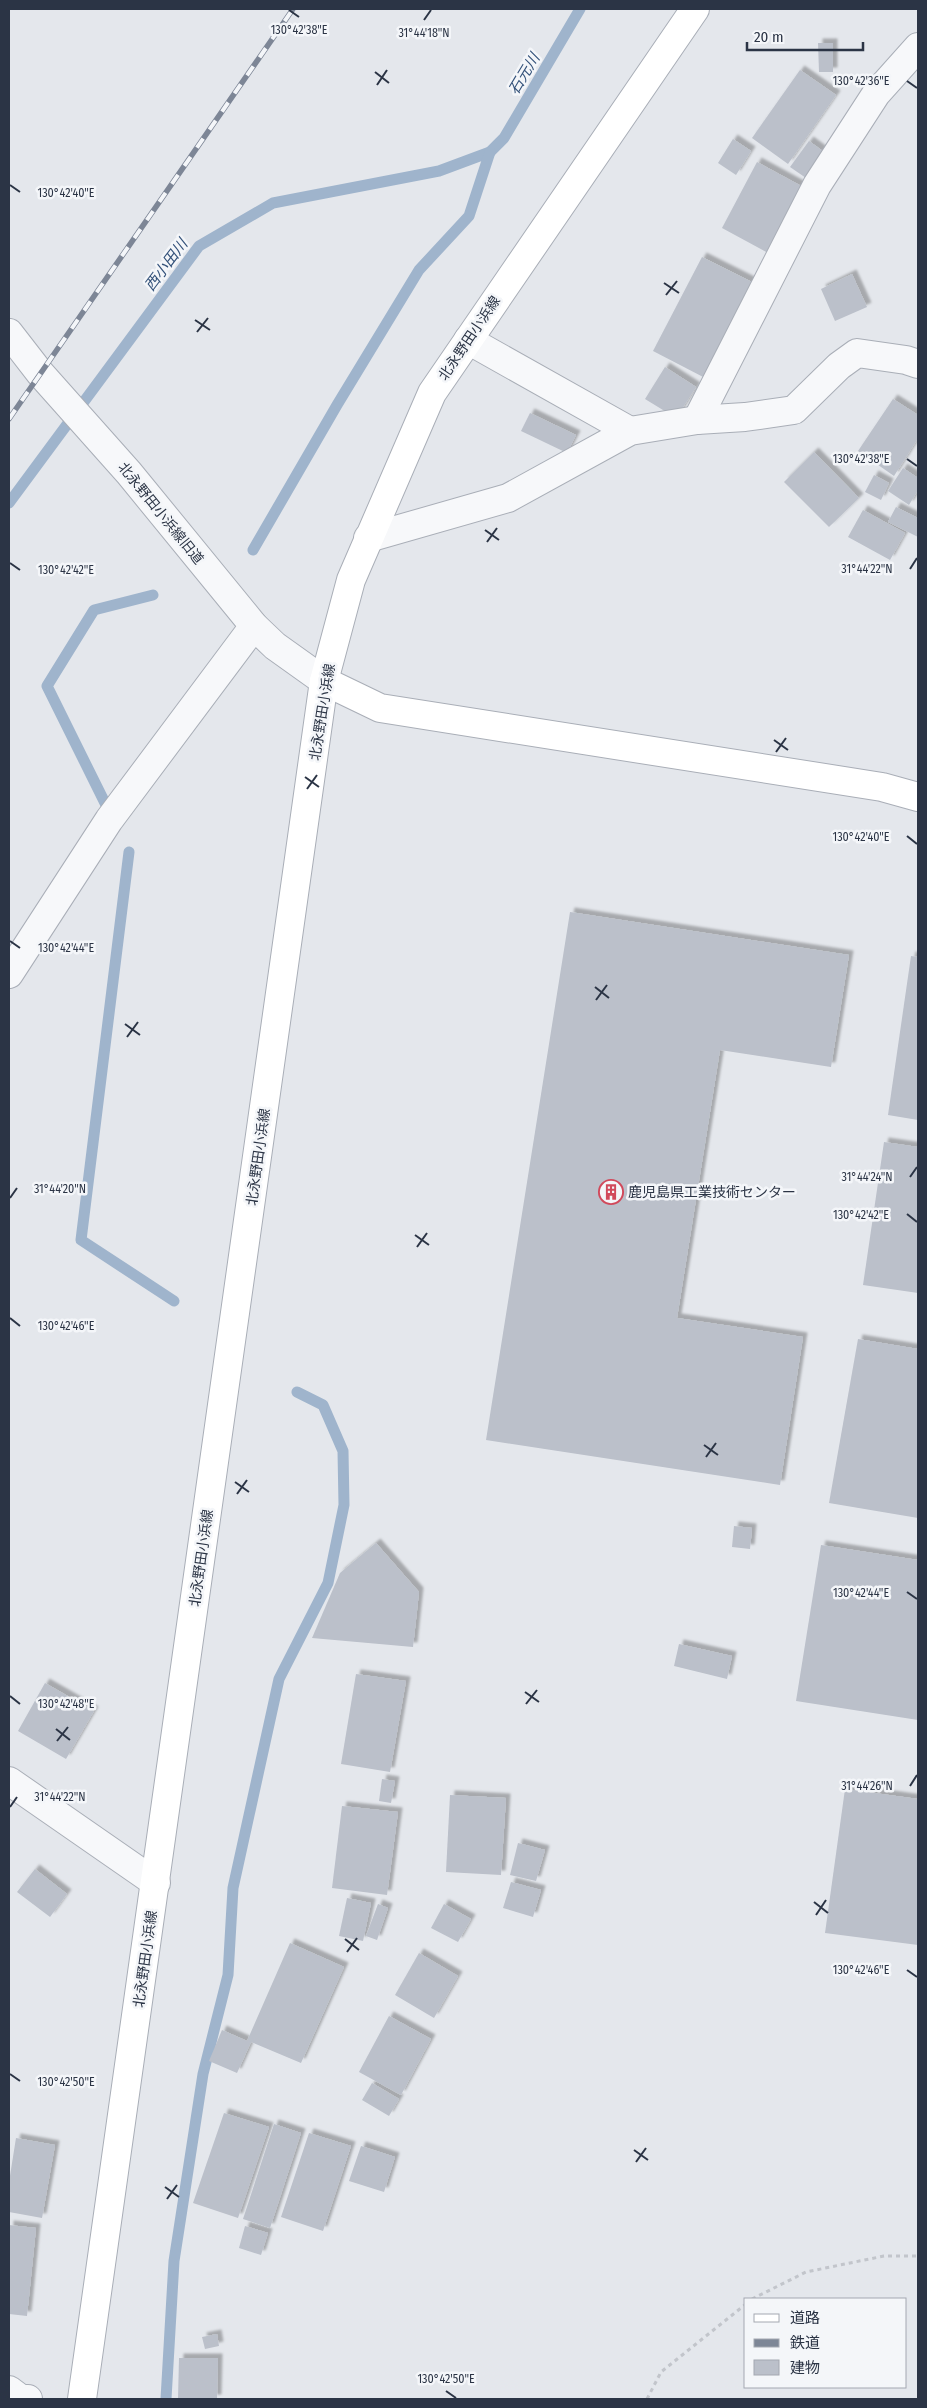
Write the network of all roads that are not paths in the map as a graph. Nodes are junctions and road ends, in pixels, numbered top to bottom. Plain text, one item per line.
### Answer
1 (695, 9) edge
2 (918, 47) edge
3 (9, 333) edge
4 (468, 340) junction
5 (918, 364) edge
6 (698, 420) junction
7 (630, 431) junction
8 (368, 538) junction
9 (254, 626) junction
10 (324, 681) junction
11 (918, 797) edge
12 (9, 974) edge
13 (9, 1781) edge
14 (156, 1883) junction
15 (9, 2390) edge
16 (28, 2399) edge
17 (82, 2399) edge

1 - 4 main road, 北永野田小浜線
2 - 6 street
3 - 9 street, 北永野田小浜線旧道
4 - 7 street
4 - 8 main road, 北永野田小浜線
5 - 6 street
6 - 7 street
7 - 8 street
8 - 10 main road, 北永野田小浜線
9 - 10 street, 北永野田小浜線旧道
9 - 12 street
10 - 11 main road
10 - 14 main road, 北永野田小浜線
13 - 14 street
14 - 17 main road, 北永野田小浜線
15 - 16 street

